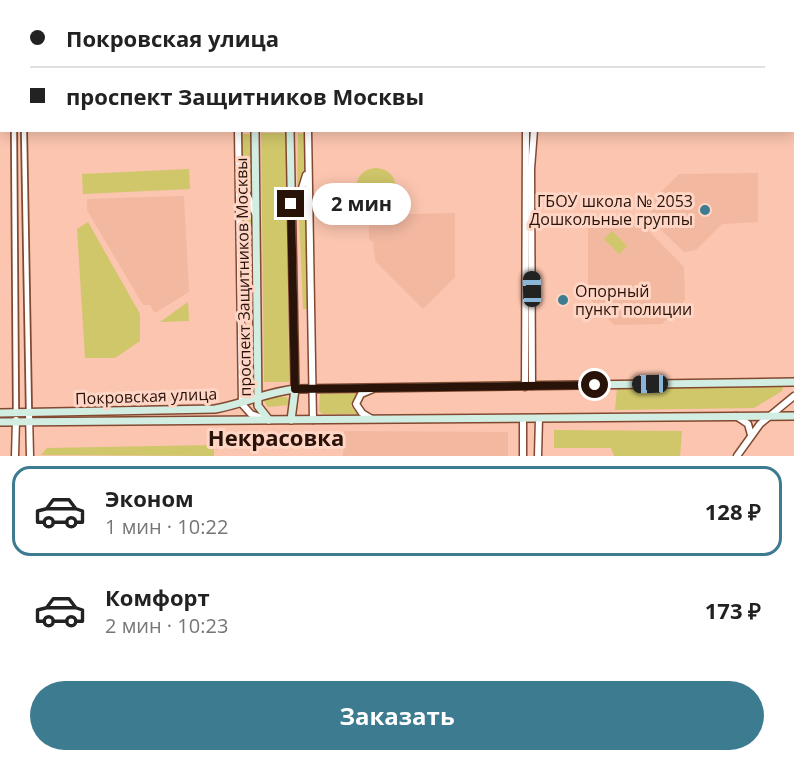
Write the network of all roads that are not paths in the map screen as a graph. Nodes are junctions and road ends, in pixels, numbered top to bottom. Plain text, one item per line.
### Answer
1 (14, 132) edge
2 (24, 132) edge
3 (237, 132) edge
4 (255, 132) edge
5 (290, 132) edge
6 (308, 132) edge
7 (526, 132) edge
8 (534, 132) edge
9 (308, 170) junction
10 (239, 175) junction
11 (257, 219) junction
12 (292, 223) junction
13 (29, 351) junction
14 (17, 352) junction
15 (794, 382) edge
16 (529, 386) junction
17 (376, 388) junction
18 (295, 389) junction
19 (312, 389) junction
20 (259, 396) junction
21 (794, 396) edge
22 (242, 404) junction
23 (0, 413) edge
24 (16, 413) junction
25 (732, 416) junction
26 (768, 416) junction
27 (794, 416) edge
28 (29, 417) junction
29 (523, 418) junction
30 (539, 418) junction
31 (269, 420) junction
32 (291, 420) junction
33 (313, 420) junction
34 (377, 420) junction
35 (0, 422) edge
36 (16, 422) junction
37 (751, 436) junction
38 (538, 442) junction
39 (523, 445) junction
40 (17, 456) edge
41 (28, 456) edge
42 (523, 456) edge
43 (538, 456) edge
44 (737, 456) edge

1 - 14 street
2 - 13 street
3 - 10 street
4 - 11 main road, проспект Защитников Москвы
5 - 12 main road
6 - 9 street
7 - 16 street
8 - 16 street
9 - 12 street
9 - 19 street
10 - 11 street
10 - 22 street
11 - 20 main road, проспект Защитников Москвы
12 - 18 main road
13 - 14 street
13 - 28 street
14 - 24 street
15 - 16 main road, Покровская улица
16 - 17 main road, Покровская улица
17 - 19 main road, Покровская улица
17 - 34 street
18 - 19 main road, Покровская улица
18 - 20 main road, Покровская улица
18 - 32 main road
19 - 33 street
20 - 22 main road, Покровская улица
20 - 31 main road, проспект Защитников Москвы
21 - 26 street
22 - 28 main road, Покровская улица
22 - 31 street
23 - 24 main road, Покровская улица
24 - 28 main road, Покровская улица
24 - 36 street
25 - 26 main road, Покровская улица
25 - 30 main road, Покровская улица
25 - 37 street
26 - 27 main road, Покровская улица
26 - 37 street
28 - 31 main road, Покровская улица
28 - 36 main road, Покровская улица
28 - 41 street
29 - 30 main road, Покровская улица
29 - 34 main road, Покровская улица
29 - 39 street
30 - 38 street
31 - 32 main road, Покровская улица
32 - 33 main road, Покровская улица
33 - 34 main road, Покровская улица
35 - 36 main road, Покровская улица
36 - 40 street
37 - 44 street
38 - 39 street
38 - 43 street
39 - 42 street
40 - 41 street

